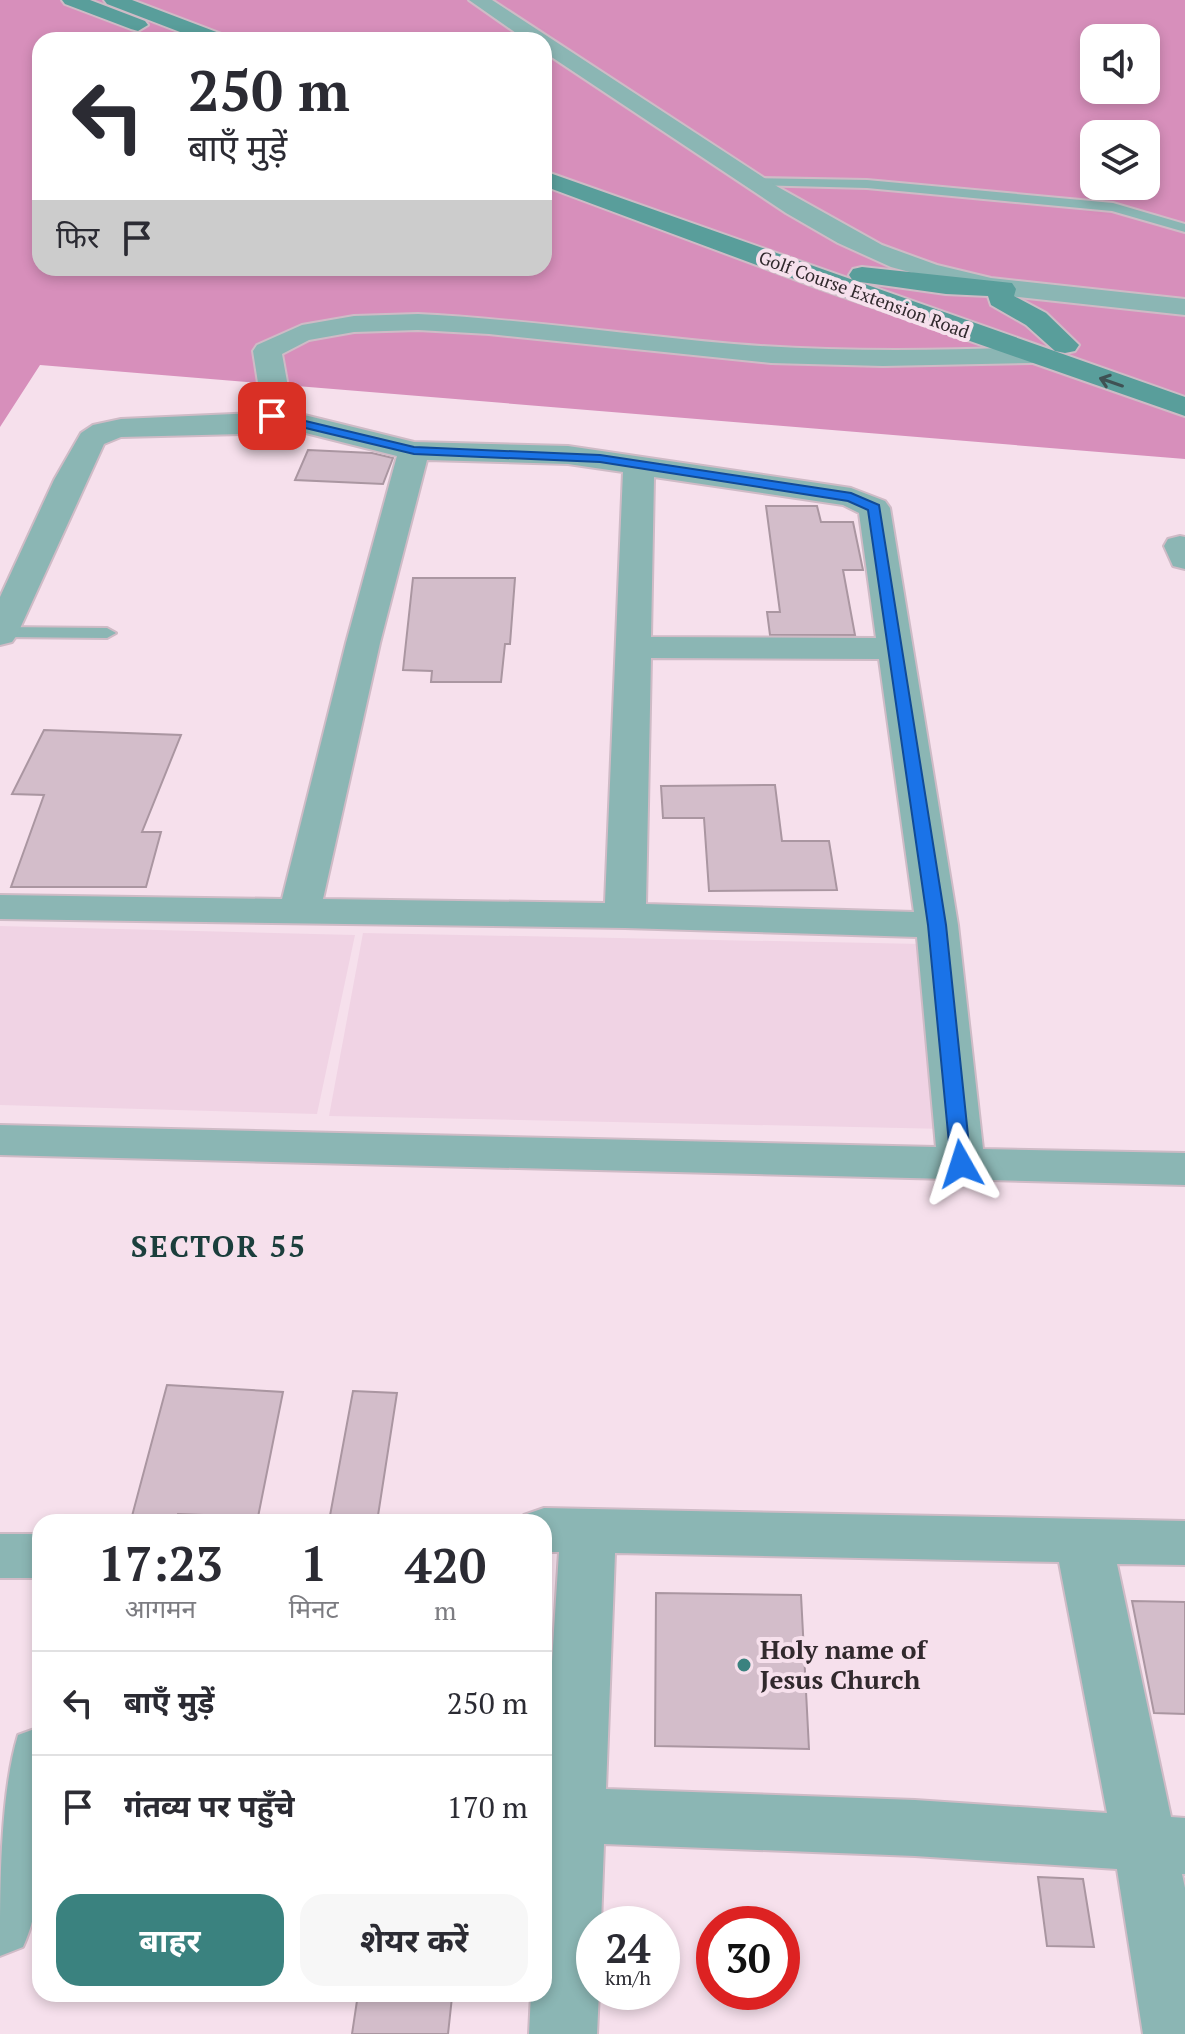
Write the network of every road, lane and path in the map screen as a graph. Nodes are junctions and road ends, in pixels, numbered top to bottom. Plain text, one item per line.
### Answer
1 (72, 0) edge
2 (114, 0) edge
3 (479, 0) edge
4 (156, 32) edge
5 (199, 32) edge
6 (528, 32) edge
7 (552, 48) edge
8 (552, 163) edge
9 (552, 181) edge
10 (755, 182) junction
11 (1185, 228) edge
12 (773, 243) junction
13 (745, 252) junction
14 (860, 274) junction
15 (999, 289) junction
16 (1185, 307) edge
17 (1065, 345) junction
18 (1032, 355) junction
19 (1185, 385) edge
20 (1185, 407) edge
21 (272, 416) junction
22 (414, 451) junction
23 (639, 465) junction
24 (107, 633) dead end
25 (0, 634) edge
26 (631, 647) junction
27 (897, 649) junction
28 (0, 907) edge
29 (299, 913) junction
30 (625, 916) junction
31 (937, 925) junction
32 (0, 1140) edge
33 (961, 1164) junction
34 (1185, 1169) edge
35 (566, 1531) edge
36 (1084, 1543) junction
37 (1185, 1543) edge
38 (0, 1556) edge
39 (32, 1556) edge
40 (27, 1787) edge
41 (558, 1815) edge
42 (1165, 1845) edge
43 (0, 1926) edge
44 (563, 2034) edge
45 (1177, 2034) edge

1 - 4 main road
2 - 5 main road
3 - 6 street
7 - 10 street
8 - 12 main road, Golf Course Extension Road
9 - 13 main road, Golf Course Extension Road
10 - 11 lane
10 - 15 street
12 - 13 main road
12 - 14 main road, Golf Course Extension Road
13 - 18 main road, Golf Course Extension Road
14 - 15 main road
14 - 17 main road, Golf Course Extension Road
15 - 16 street
15 - 17 main road
17 - 19 main road, Golf Course Extension Road
20 -> 18 main road, Golf Course Extension Road
18 - 21 street
21 - 22 street
21 - 25 street
22 - 23 street
22 - 29 street
23 - 26 street
23 - 27 street
24 - 25 lane
26 - 27 street
26 - 30 street
27 - 31 street
28 - 29 street
29 - 30 street
30 - 31 street
31 - 33 street
32 - 33 street
33 - 34 street
35 - 36 street
35 - 41 street
36 - 37 street
36 - 42 street
38 - 39 street
40 - 43 street
41 - 42 street
41 - 44 street
42 - 45 street

